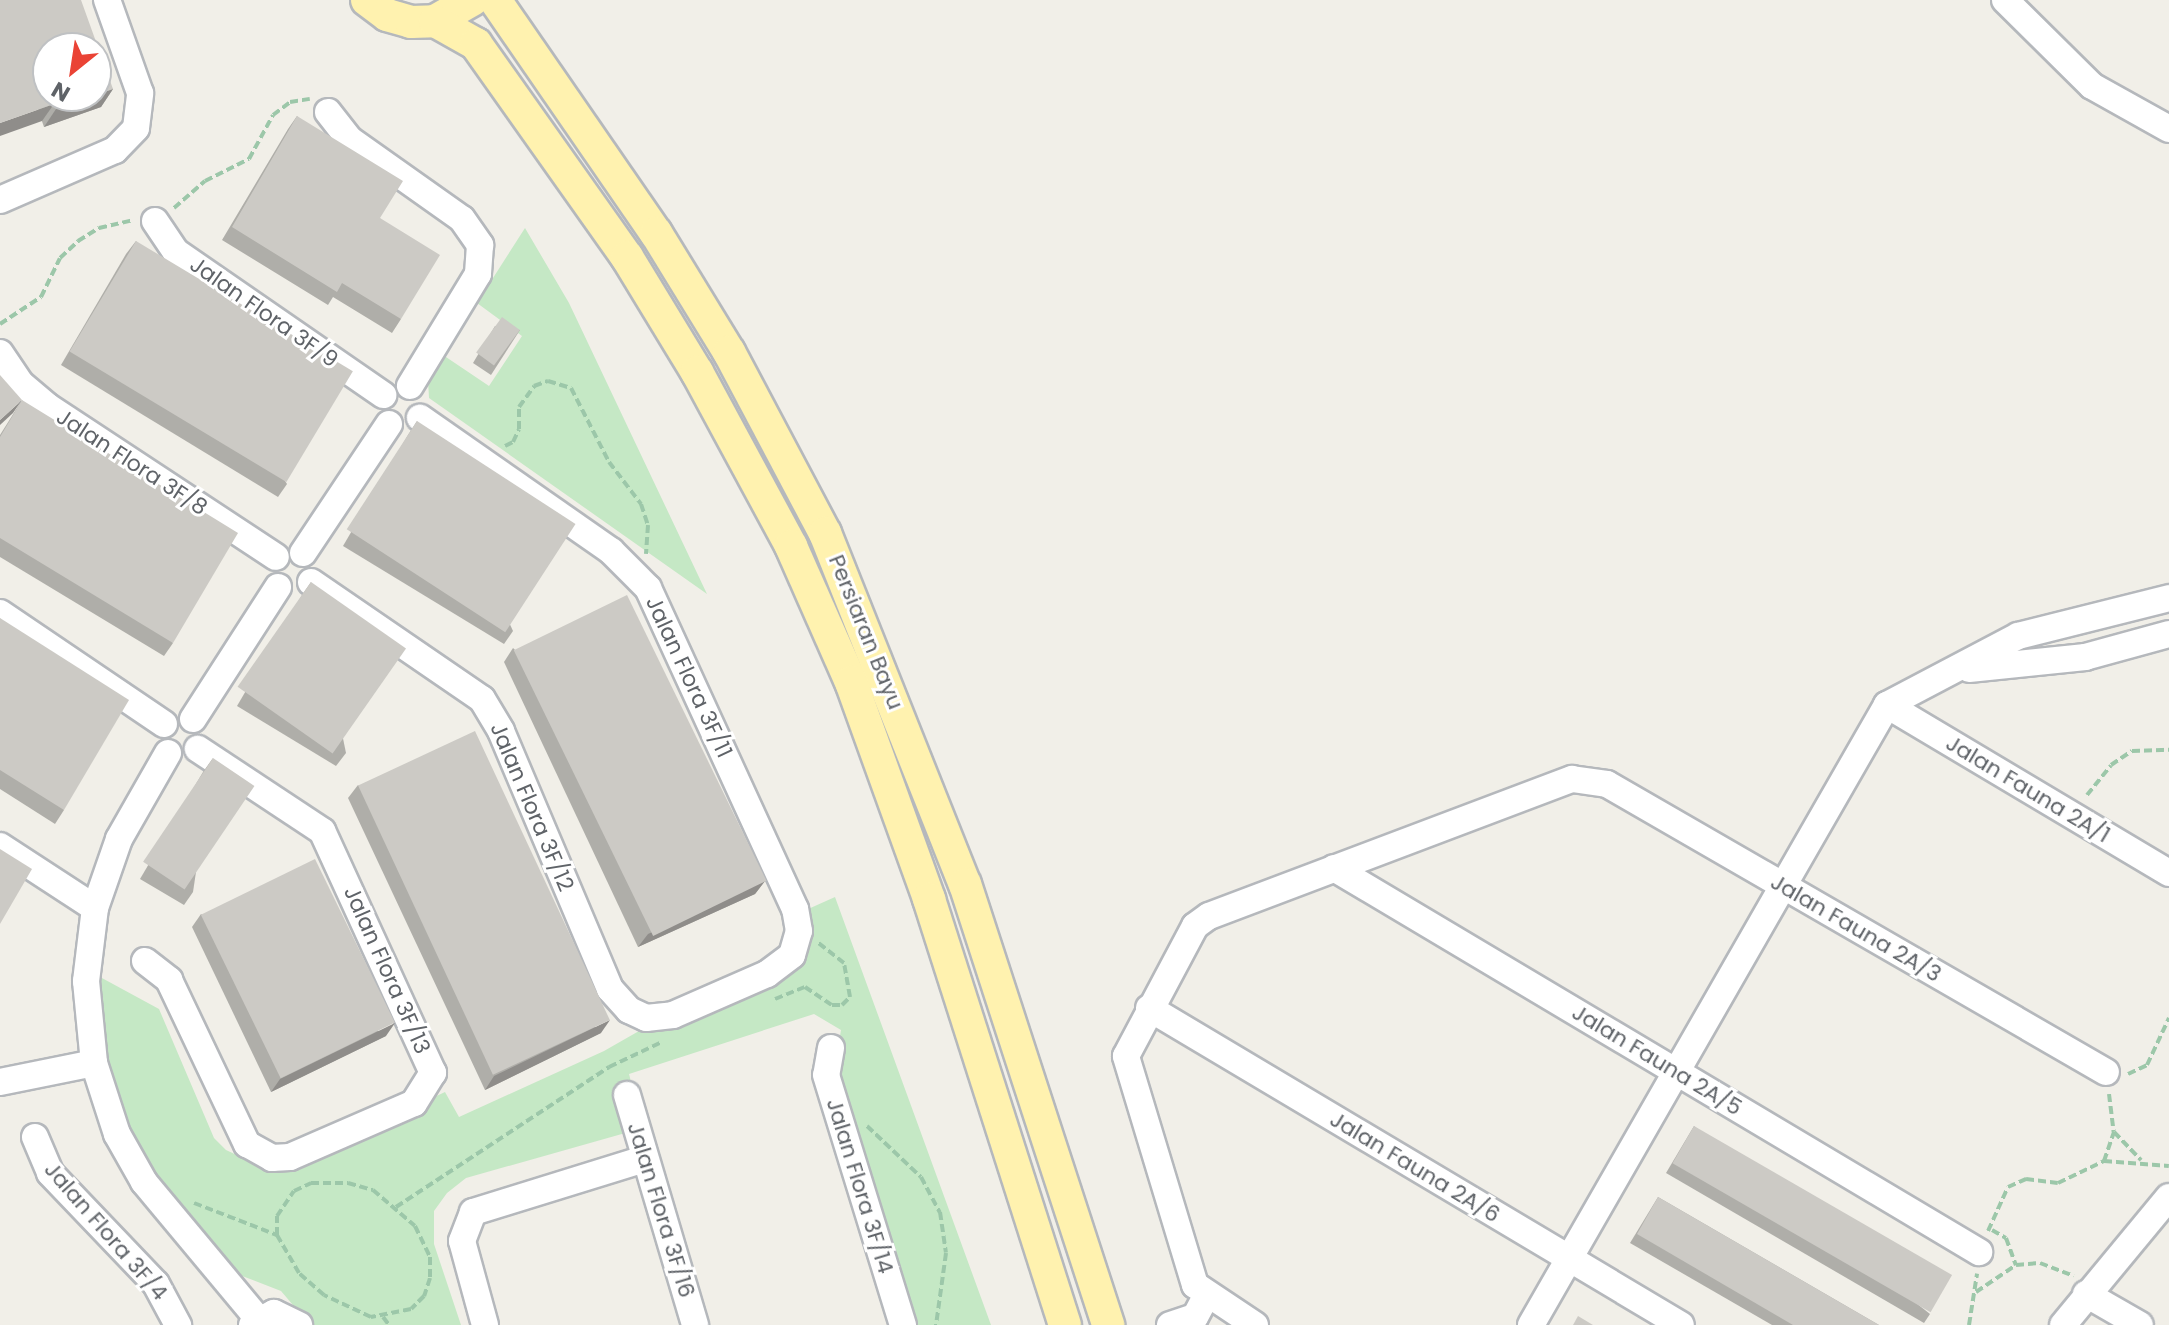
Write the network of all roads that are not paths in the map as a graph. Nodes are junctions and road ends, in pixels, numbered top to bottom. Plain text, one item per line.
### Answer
1 (107, 0) edge
2 (367, 0) edge
3 (472, 0) edge
4 (495, 0) edge
5 (2005, 0) edge
6 (435, 21) junction
7 (328, 112) road end
8 (2169, 129) edge
9 (0, 200) edge
10 (155, 221) road end
11 (0, 353) edge
12 (410, 386) junction
13 (383, 395) junction
14 (420, 418) junction
15 (389, 424) junction
16 (303, 553) junction
17 (276, 557) junction
18 (311, 582) junction
19 (278, 587) junction
20 (2169, 598) edge
21 (0, 613) edge
22 (2169, 634) edge
23 (1962, 669) junction
24 (1887, 705) junction
25 (193, 719) junction
26 (164, 724) junction
27 (198, 749) junction
28 (168, 753) junction
29 (0, 846) edge
30 (1334, 868) junction
31 (2169, 873) edge
32 (1784, 886) junction
33 (95, 908) junction
34 (145, 961) dead end
35 (721, 995) joint
36 (1149, 1008) junction
37 (831, 1048) dead end
38 (94, 1063) junction
39 (1677, 1072) junction
40 (2106, 1072) road end
41 (0, 1082) edge
42 (627, 1095) dead end
43 (35, 1137) dead end
44 (644, 1159) junction
45 (2169, 1197) edge
46 (1984, 1240) road end
47 (1569, 1258) junction
48 (2086, 1294) junction
49 (1192, 1316) edge
50 (255, 1322) edge
51 (178, 1325) edge
52 (299, 1325) edge
53 (485, 1325) edge
54 (695, 1325) edge
55 (903, 1325) edge
56 (1065, 1325) edge
57 (1108, 1325) edge
58 (1255, 1325) edge
59 (1531, 1325) edge
60 (1681, 1325) edge
61 (2063, 1325) edge
62 (2140, 1325) edge

1 - 9 street
2 - 6 main road
3 - 6 main road
4 - 57 main road, Persiaran Bayu
5 - 8 street
6 - 56 main road, Persiaran Bayu
7 - 12 street
10 - 13 street, Jalan Flora 3F/9
11 - 17 street, Jalan Flora 3F/8
12 - 13 street
12 - 14 street
13 - 15 street
14 - 15 street
14 - 35 street, Jalan Flora 3F/11
15 - 16 street
16 - 17 street
16 - 18 street
17 - 19 street
18 - 19 street
18 - 35 street, Jalan Flora 3F/12
19 - 25 street
20 - 23 street
21 - 26 street
22 - 23 street
23 - 24 street
24 - 31 street, Jalan Fauna 2A/1
24 - 32 street
25 - 26 street
25 - 27 street
26 - 28 street
27 - 28 street
27 - 34 street, Jalan Flora 3F/13
28 - 33 street
29 - 33 street
30 - 32 street, Jalan Fauna 2A/3
30 - 36 street
30 - 39 street, Jalan Fauna 2A/5
32 - 39 street
32 - 40 street, Jalan Fauna 2A/3
33 - 38 street
36 - 47 street, Jalan Fauna 2A/6
36 - 49 street
37 - 55 street, Jalan Flora 3F/14
38 - 41 street
38 - 50 street
39 - 46 street, Jalan Fauna 2A/5
39 - 47 street
42 - 44 street, Jalan Flora 3F/16
43 - 51 street, Jalan Flora 3F/4
44 - 53 street
44 - 54 street, Jalan Flora 3F/16
45 - 48 street
47 - 59 street
47 - 60 street, Jalan Fauna 2A/6
48 - 61 street
48 - 62 street
49 - 58 street
50 - 52 street

